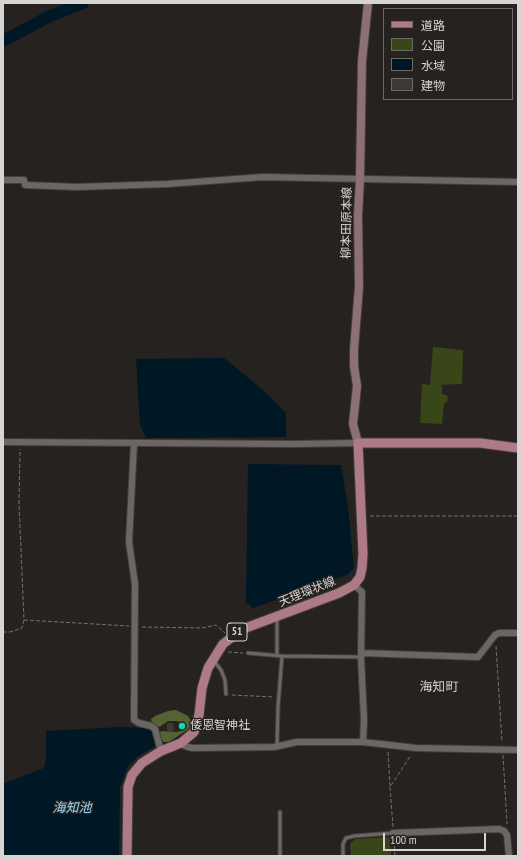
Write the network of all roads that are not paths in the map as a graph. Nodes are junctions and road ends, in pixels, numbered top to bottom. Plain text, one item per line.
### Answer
1 (368, 3) edge
2 (360, 179) junction
3 (3, 180) edge
4 (518, 182) edge
5 (3, 442) edge
6 (134, 443) junction
7 (358, 443) junction
8 (518, 448) edge
9 (354, 585) junction
10 (277, 616) junction
11 (518, 633) edge
12 (248, 654) road end
13 (277, 655) junction
14 (361, 655) junction
15 (215, 656) junction
16 (282, 656) junction
17 (226, 694) road end
18 (363, 742) junction
19 (181, 743) junction
20 (277, 746) junction
21 (518, 750) edge
22 (161, 751) junction
23 (280, 812) dead end
24 (393, 833) joint
25 (126, 856) edge
26 (280, 856) edge
27 (343, 856) edge
28 (509, 856) edge

1 - 2 main road, 柳本田原本線
2 - 3 street
2 - 4 street
2 - 7 main road, 柳本田原本線
5 - 6 street
6 - 7 street
6 - 22 street
7 - 8 main road
7 - 9 main road, 天理環状線
9 - 10 main road, 天理環状線 / 51
9 - 14 street
10 - 13 lane
10 - 15 main road, 天理環状線 / 51
11 - 14 street
12 - 13 lane
13 - 16 lane
14 - 16 lane
14 - 18 street
15 - 17 lane
15 - 19 main road, 天理環状線 / 51
16 - 20 lane
18 - 20 street
18 - 21 street
19 - 20 street
19 - 22 main road, 天理環状線 / 51
22 - 25 main road, 天理環状線 / 51
23 - 26 lane
24 - 27 lane
24 - 28 street

